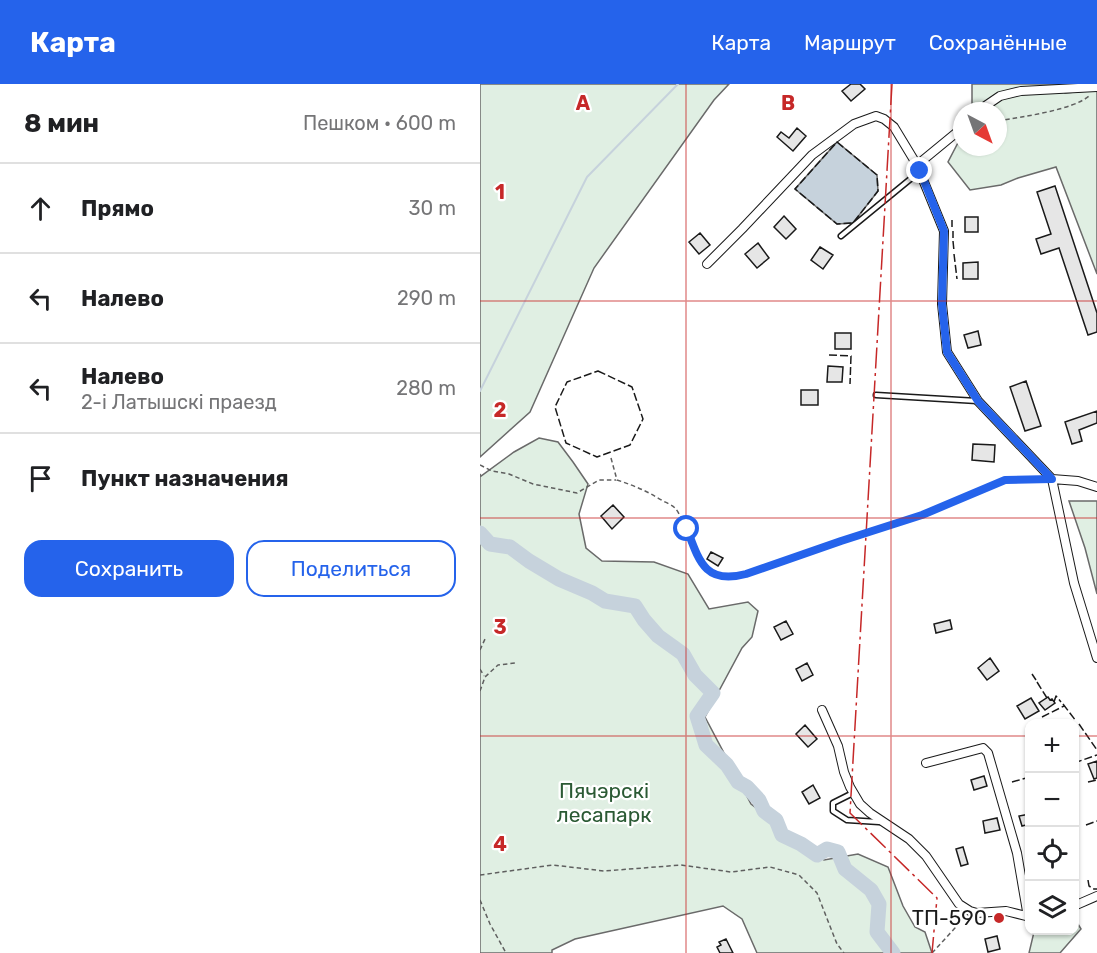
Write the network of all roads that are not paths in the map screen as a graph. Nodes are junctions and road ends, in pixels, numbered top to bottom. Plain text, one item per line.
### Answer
1 (1064, 86) edge
2 (1096, 87) edge
3 (991, 102) edge
4 (953, 136) edge
5 (919, 168) junction
6 (841, 236) dead end
7 (707, 264) dead end
8 (876, 395) dead end
9 (978, 401) junction
10 (1052, 479) junction
11 (1097, 487) edge
12 (1097, 658) edge
13 (822, 710) dead end
14 (926, 763) dead end
15 (853, 793) junction
16 (883, 822) junction
17 (1025, 896) edge
18 (1097, 896) edge
19 (1079, 904) edge
20 (1025, 916) edge

1 - 2 street
1 - 3 street
4 - 5 street
5 - 6 lane
5 - 7 street
5 - 9 street
8 - 9 lane
9 - 10 street
10 - 11 street
10 - 12 street
13 - 15 street
14 - 17 street
15 - 16 street
15 - 16 lane
16 - 20 street
18 - 19 street

